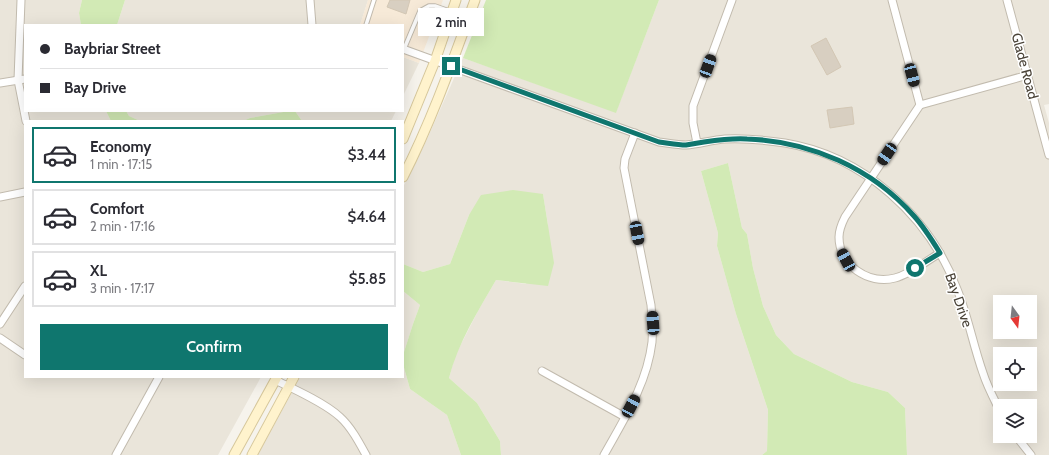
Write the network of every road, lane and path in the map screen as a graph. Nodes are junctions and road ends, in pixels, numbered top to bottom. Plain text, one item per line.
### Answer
1 (21, 0) edge
2 (310, 0) edge
3 (374, 0) edge
4 (456, 0) edge
5 (475, 0) edge
6 (732, 0) edge
7 (892, 0) edge
8 (1007, 0) edge
9 (452, 12) junction
10 (312, 24) edge
11 (366, 24) edge
12 (404, 47) edge
13 (404, 49) edge
14 (436, 62) junction
15 (451, 66) junction
16 (1028, 75) junction
17 (21, 80) edge
18 (0, 83) edge
19 (24, 105) edge
20 (920, 105) junction
21 (635, 133) junction
22 (404, 137) edge
23 (697, 143) junction
24 (1049, 155) edge
25 (404, 175) edge
26 (871, 178) junction
27 (24, 192) edge
28 (0, 197) edge
29 (940, 253) junction
30 (24, 288) edge
31 (0, 324) edge
32 (0, 338) edge
33 (24, 354) edge
34 (542, 371) dead end
35 (158, 378) edge
36 (276, 378) edge
37 (293, 378) edge
38 (288, 386) junction
39 (994, 399) edge
40 (625, 417) junction
41 (1022, 443) edge
42 (116, 455) edge
43 (234, 455) edge
44 (252, 455) edge
45 (366, 455) edge
46 (604, 455) edge
47 (1031, 455) edge

1 - 17 street
2 - 10 street
3 - 11 lane
4 - 9 main road
5 - 15 main road
6 - 23 street
7 - 20 street
8 - 16 street, Glade Road
9 - 12 lane
9 - 14 main road
13 - 14 street, Bay Drive
14 - 15 street, Bay Drive
14 - 22 main road
15 - 21 street, Bay Drive
15 - 25 main road
16 - 20 street
16 - 24 street, Glade Road
17 - 18 street
17 - 19 street
20 - 26 street
21 - 23 street, Bay Drive
21 - 40 street
23 - 26 street, Bay Drive
26 - 29 street, Bay Drive
26 - 29 street
27 - 28 street
29 - 39 street, Bay Drive
30 - 31 street
32 - 33 street
34 - 40 street
35 - 42 street
36 - 38 street
36 - 43 main road
37 - 38 main road
38 - 44 main road
38 - 45 street
40 - 46 street
41 - 47 street

